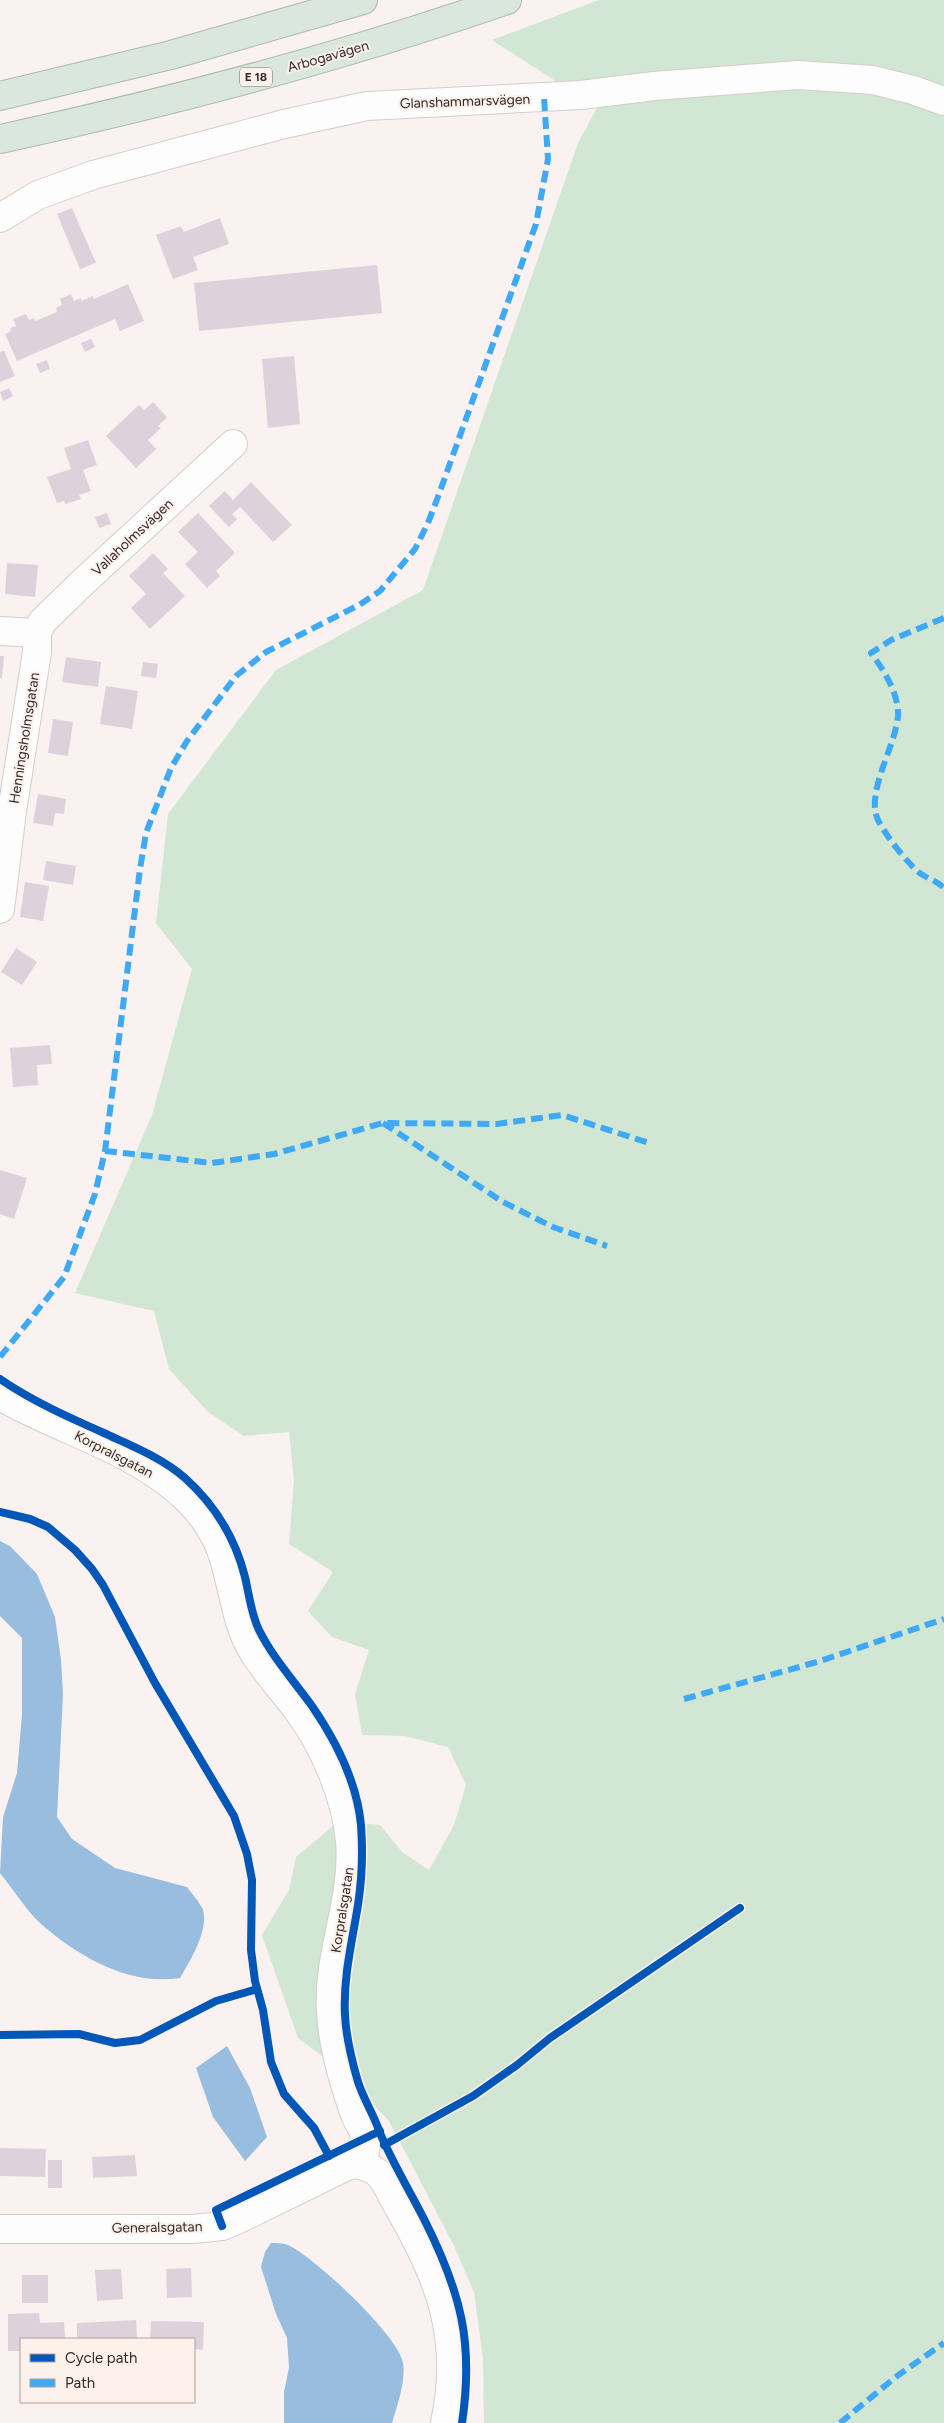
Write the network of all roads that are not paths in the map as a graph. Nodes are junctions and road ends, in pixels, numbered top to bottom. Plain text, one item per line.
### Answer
1 (363, 0) edge
2 (507, 0) edge
3 (0, 96) edge
4 (944, 101) edge
5 (0, 139) edge
6 (0, 218) edge
7 (233, 444) dead end
8 (0, 631) edge
9 (37, 633) junction
10 (3, 858) edge
11 (0, 909) edge
12 (0, 1396) edge
13 (361, 2165) junction
14 (0, 2229) edge
15 (445, 2423) edge

1 - 3 highway
2 - 5 highway, Arbogavägen / E 18
4 - 6 street, Glanshammarsvägen
7 - 9 street, Vallaholmsvägen
8 - 9 street
9 - 10 street, Henningsholmsgatan
10 - 11 street, Henningsholmsgatan
12 - 13 street, Korpralsgatan
13 - 14 street, Generalsgatan
13 - 15 street

